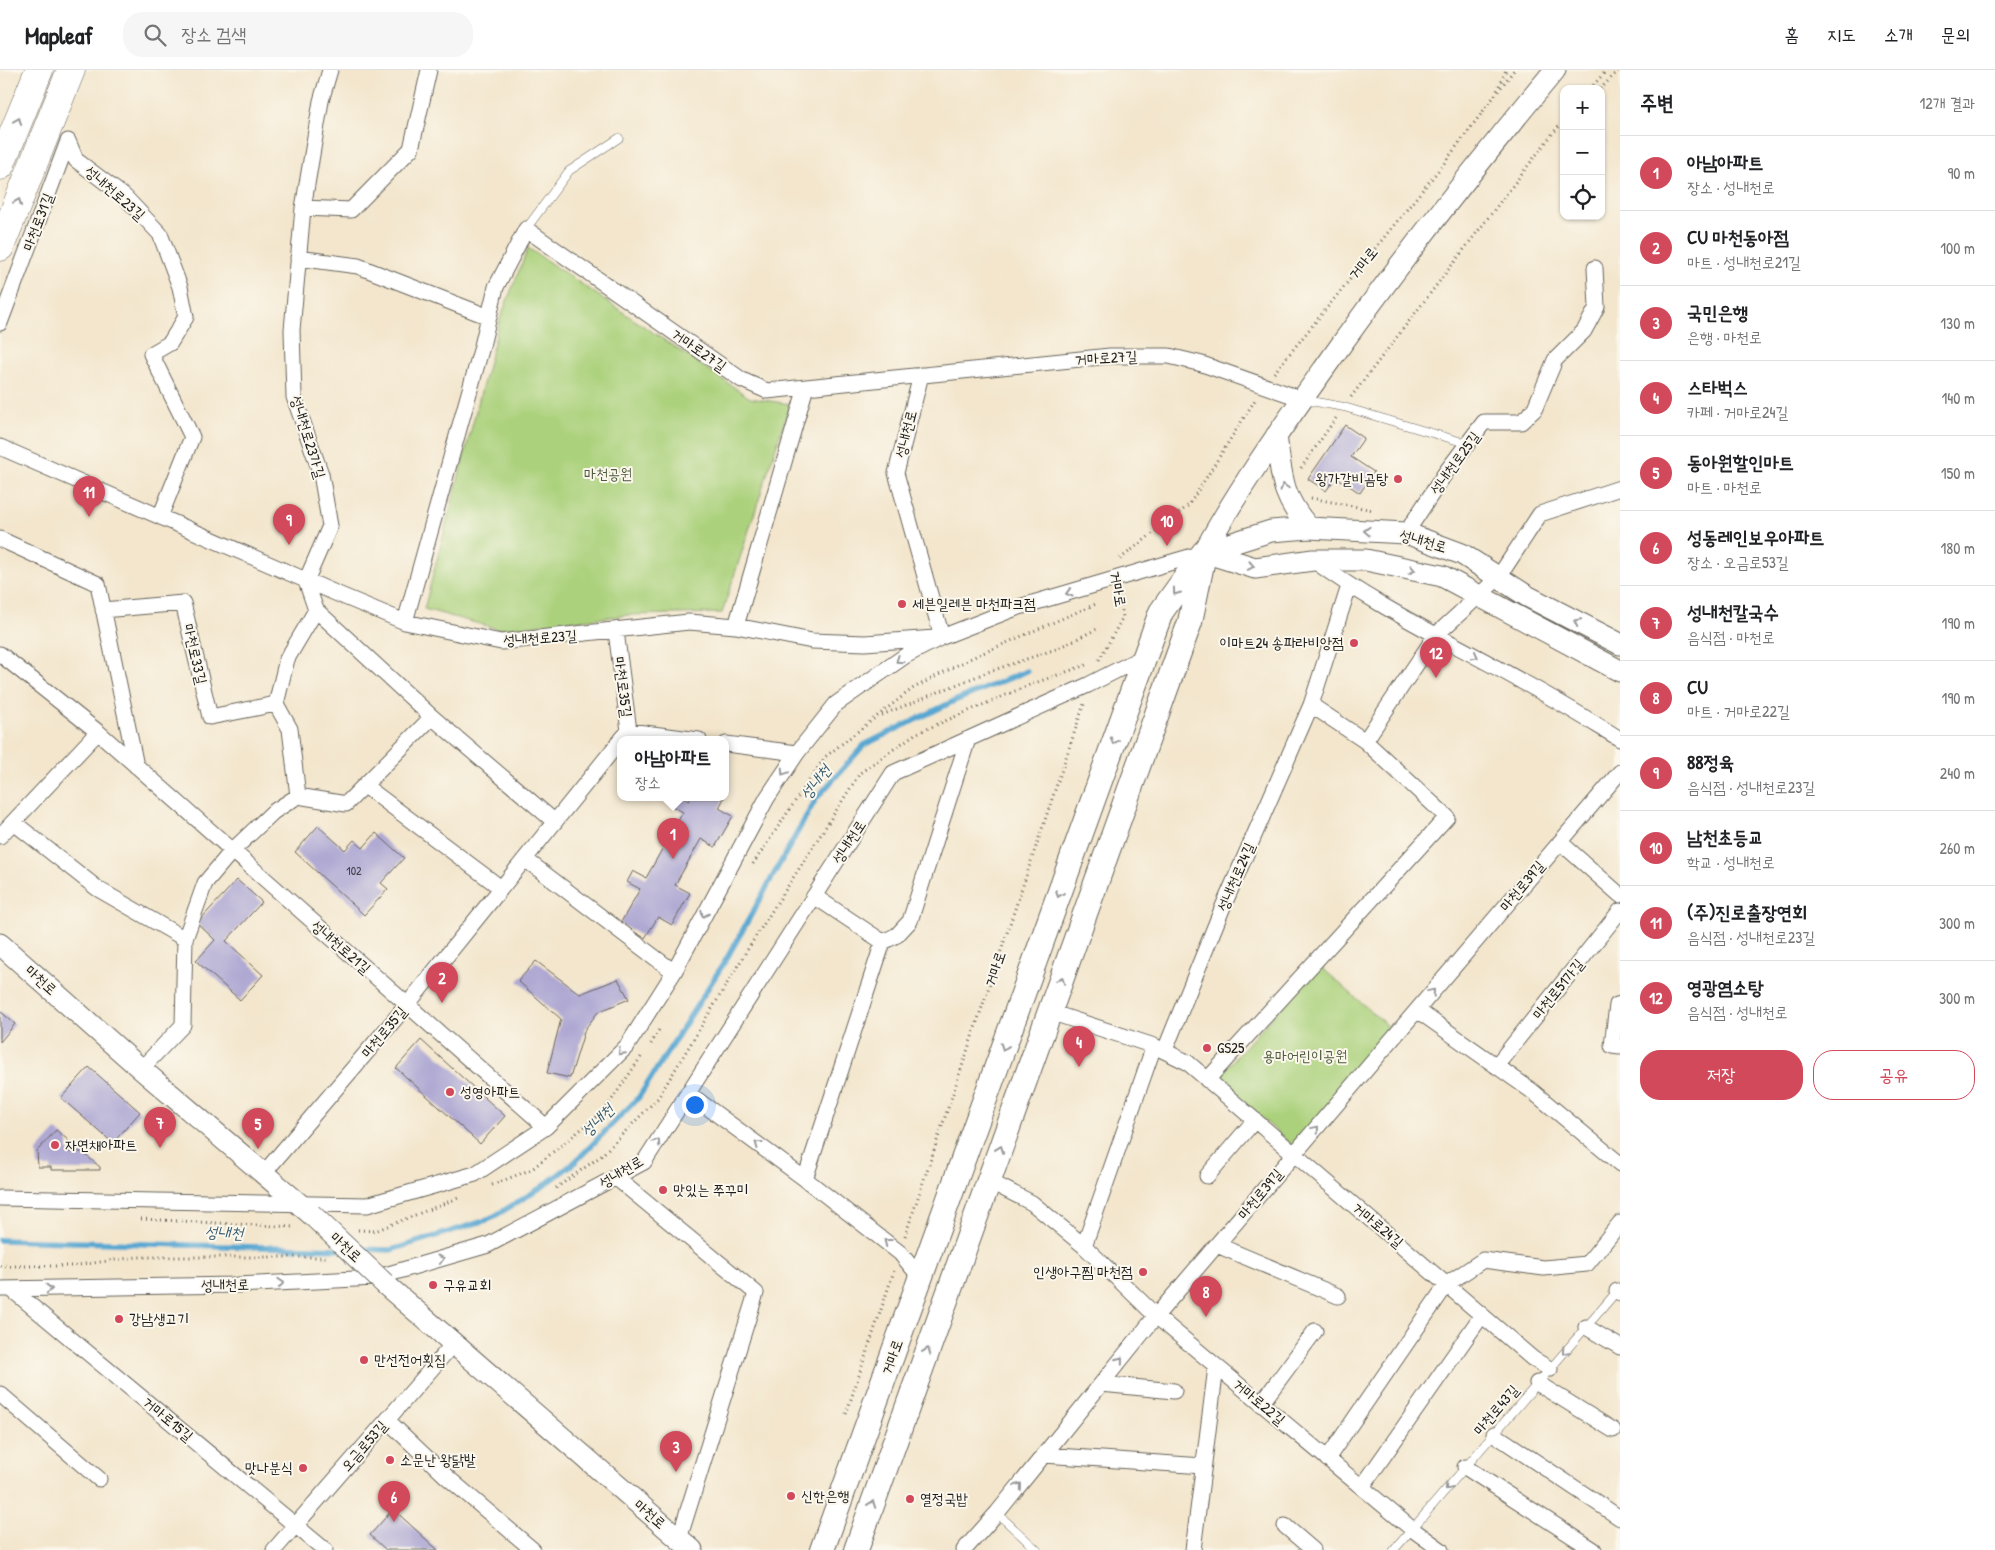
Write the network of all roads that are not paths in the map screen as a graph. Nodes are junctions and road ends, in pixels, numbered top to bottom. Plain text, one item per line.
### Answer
1 (330, 70) edge
2 (430, 70) edge
3 (1555, 70) edge
4 (38, 72) edge
5 (68, 78) edge
6 (619, 138) dead end
7 (76, 160) joint
8 (0, 166) edge
9 (303, 208) junction
10 (526, 229) junction
11 (0, 247) edge
12 (298, 258) junction
13 (1595, 268) dead end
14 (489, 317) junction
15 (0, 323) edge
16 (921, 375) junction
17 (806, 387) junction
18 (1302, 399) junction
19 (1276, 436) junction
20 (1469, 444) junction
21 (0, 446) edge
22 (1620, 488) edge
23 (160, 517) junction
24 (1309, 528) junction
25 (1406, 533) junction
26 (0, 539) edge
27 (1204, 552) junction
28 (1313, 560) junction
29 (1498, 578) junction
30 (306, 581) junction
31 (1349, 586) junction
32 (1479, 595) junction
33 (103, 610) junction
34 (316, 610) junction
35 (405, 622) junction
36 (736, 626) junction
37 (616, 631) junction
38 (1436, 635) junction
39 (942, 637) junction
40 (1620, 644) edge
41 (0, 654) edge
42 (1145, 656) junction
43 (1620, 672) edge
44 (276, 704) junction
45 (1311, 705) junction
46 (432, 717) junction
47 (98, 732) junction
48 (624, 736) edge
49 (968, 739) junction
50 (1620, 739) edge
51 (1365, 741) junction
52 (729, 744) edge
53 (617, 746) edge
54 (797, 753) junction
55 (136, 766) junction
56 (1620, 772) edge
57 (364, 786) junction
58 (298, 796) junction
59 (13, 822) junction
60 (555, 822) junction
61 (0, 836) edge
62 (1560, 842) junction
63 (232, 851) junction
64 (525, 858) junction
65 (501, 888) junction
66 (1620, 895) edge
67 (814, 896) junction
68 (1620, 911) edge
69 (185, 939) junction
70 (883, 942) junction
71 (0, 944) edge
72 (674, 972) junction
73 (1620, 1004) edge
74 (407, 1005) junction
75 (1417, 1010) junction
76 (1050, 1012) junction
77 (1620, 1047) edge
78 (1159, 1048) junction
79 (1496, 1066) junction
80 (141, 1069) junction
81 (1207, 1080) junction
82 (688, 1093) junction
83 (1255, 1120) junction
84 (546, 1127) junction
85 (1294, 1154) junction
86 (1620, 1164) edge
87 (264, 1173) junction
88 (1207, 1176) dead end
89 (615, 1177) junction
90 (805, 1179) junction
91 (989, 1181) junction
92 (0, 1198) edge
93 (303, 1215) junction
94 (1620, 1223) edge
95 (1217, 1245) junction
96 (1084, 1246) junction
97 (920, 1277) junction
98 (1447, 1284) junction
99 (5, 1289) edge
100 (1619, 1291) edge
101 (1338, 1296) dead end
102 (1482, 1315) junction
103 (1156, 1316) junction
104 (1586, 1328) junction
105 (1315, 1331) dead end
106 (454, 1343) junction
107 (1620, 1346) edge
108 (1216, 1367) junction
109 (1550, 1369) junction
110 (1538, 1383) junction
111 (1101, 1384) junction
112 (1174, 1391) dead end
113 (0, 1394) edge
114 (1261, 1404) junction
115 (387, 1420) junction
116 (1613, 1430) dead end
117 (1494, 1434) junction
118 (1044, 1455) junction
119 (1327, 1459) junction
120 (1203, 1466) junction
121 (1465, 1467) junction
122 (99, 1479) dead end
123 (1362, 1487) junction
124 (997, 1513) junction
125 (1620, 1518) edge
126 (296, 1525) junction
127 (1286, 1526) dead end
128 (1412, 1529) junction
129 (685, 1544) edge
130 (274, 1550) edge
131 (325, 1550) edge
132 (533, 1550) edge
133 (822, 1550) edge
134 (856, 1550) edge
135 (964, 1550) edge
136 (1037, 1550) edge
137 (1192, 1550) edge
138 (1313, 1550) edge
139 (1394, 1550) edge
140 (1441, 1550) edge
141 (1594, 1550) edge

1 - 9 street, 성내천로23가길
2 - 9 street
3 - 18 street, 거마로
8 -> 4 highway
11 -> 5 highway
6 - 10 lane
7 - 15 street, 마천로31길
7 - 23 street, 성내천로23길
9 - 12 street, 성내천로23가길
10 - 14 street
10 - 17 street, 거마로27길
12 - 14 street
12 - 30 street, 성내천로23가길
13 - 20 street, 성내천로25길
14 - 35 street
16 - 17 street, 거마로27길
16 - 18 street, 거마로27길
16 - 39 street, 성내천로
17 - 36 street
18 - 19 street, 거마로
18 - 20 lane
24 -> 19 street
19 - 27 street, 거마로
20 - 25 street, 성내천로25길
21 - 23 street, 성내천로23길
22 - 29 street
23 - 30 street, 성내천로23길
25 -> 24 street, 성내천로
24 - 27 street, 성내천로
25 - 29 street, 성내천로
26 - 33 street
27 -> 28 street, 성내천로
27 -> 39 street, 성내천로
27 -> 42 main road, 거마로
76 -> 27 main road, 거마로
28 - 31 street
28 -> 32 street, 성내천로
29 - 32 street
40 -> 29 street, 성내천로
30 - 34 street
30 - 35 street, 성내천로23길
31 - 38 street
31 - 45 street, 성내천로24길
32 - 38 street
32 - 43 street, 성내천로
33 - 44 street, 마천로33길
33 - 55 street
34 - 44 street
34 - 46 street
35 - 37 street, 성내천로23길
36 - 37 street, 성내천로23길
36 - 39 street, 성내천로23길
37 - 48 street, 마천로35길
38 -> 50 street
38 - 51 street
39 -> 54 street, 성내천로
41 - 47 street, 성내천로21길
42 - 49 street, 성내천로
42 -> 97 main road, 거마로
44 - 58 street
45 - 51 street
45 - 78 street, 성내천로24길
46 - 57 street
46 - 60 street
47 - 55 street, 성내천로21길
47 - 59 street
49 - 67 street, 성내천로
49 - 70 street
51 - 81 street
52 - 54 street
53 - 60 street, 마천로35길
54 -> 72 street, 성내천로
55 - 63 street, 성내천로21길
56 - 62 street, 마천로39길
57 - 58 street
57 - 65 street
58 - 63 street
59 - 61 street
59 - 69 street
60 - 64 street, 마천로35길
62 - 66 street
75 -> 62 street, 마천로39길
63 - 69 street
63 - 74 street, 성내천로21길
64 - 65 street, 마천로35길
64 - 72 street
65 - 74 street, 마천로35길
67 - 70 street
67 - 82 street, 성내천로
68 - 79 street, 마천로51가길
69 - 80 street
70 - 90 street
71 - 80 street, 마천로
72 -> 84 street, 성내천로
73 - 77 street
74 - 84 street, 성내천로21길
74 - 87 street, 마천로35길
75 - 79 street
85 -> 75 street, 마천로39길
76 - 78 street, 거마로24길
91 -> 76 main road, 거마로
78 - 81 street, 거마로24길
78 - 96 street, 성내천로24길
79 - 86 street
80 - 87 street, 마천로
81 - 83 street, 거마로24길
89 -> 82 street, 성내천로
90 -> 82 street
83 - 85 street, 거마로24길
83 - 88 street
84 - 93 street, 성내천로
85 - 95 street, 마천로39길
85 - 98 street, 거마로24길
87 - 93 street, 마천로
99 -> 89 street, 성내천로
89 - 129 street
97 -> 90 street
91 - 96 street, 거마로22길
134 -> 91 main road, 거마로
92 - 93 street, 성내천로
93 - 106 street, 마천로, bridge
94 - 98 street
95 - 101 street
95 - 103 street, 마천로39길
96 - 103 street, 거마로22길
97 - 133 main road, 거마로
98 - 102 street, 거마로24길
98 - 119 street
99 - 126 street, 거마로15길
100 - 104 lane, 마천로43길
102 - 109 street, 거마로24길
102 - 123 street
103 - 108 street, 거마로22길
111 -> 103 street, 마천로39길
104 - 107 street
104 -> 109 lane, 마천로43길
105 - 114 street
106 - 115 street, 오금로53길
106 - 129 street, 마천로
108 - 114 street, 거마로22길
108 - 120 street
109 - 110 lane, 마천로43길
110 - 116 street
110 - 117 lane, 마천로43길
111 - 112 street
111 - 118 street, 마천로39길
113 - 122 street
114 - 119 street, 거마로22길
115 - 126 street, 오금로53길
115 - 132 street
117 - 121 lane, 마천로43길
117 - 125 street
118 - 120 street
124 -> 118 street, 마천로39길
119 - 123 street, 거마로22길
120 - 137 street
121 -> 128 lane, 마천로43길
121 - 141 street
123 - 128 street, 거마로22길
124 - 135 street, 마천로39길
124 - 136 lane
126 - 130 street, 오금로53길
126 - 131 street, 거마로15길
127 - 138 street
128 - 139 lane, 마천로43길
128 - 140 street, 거마로22길

